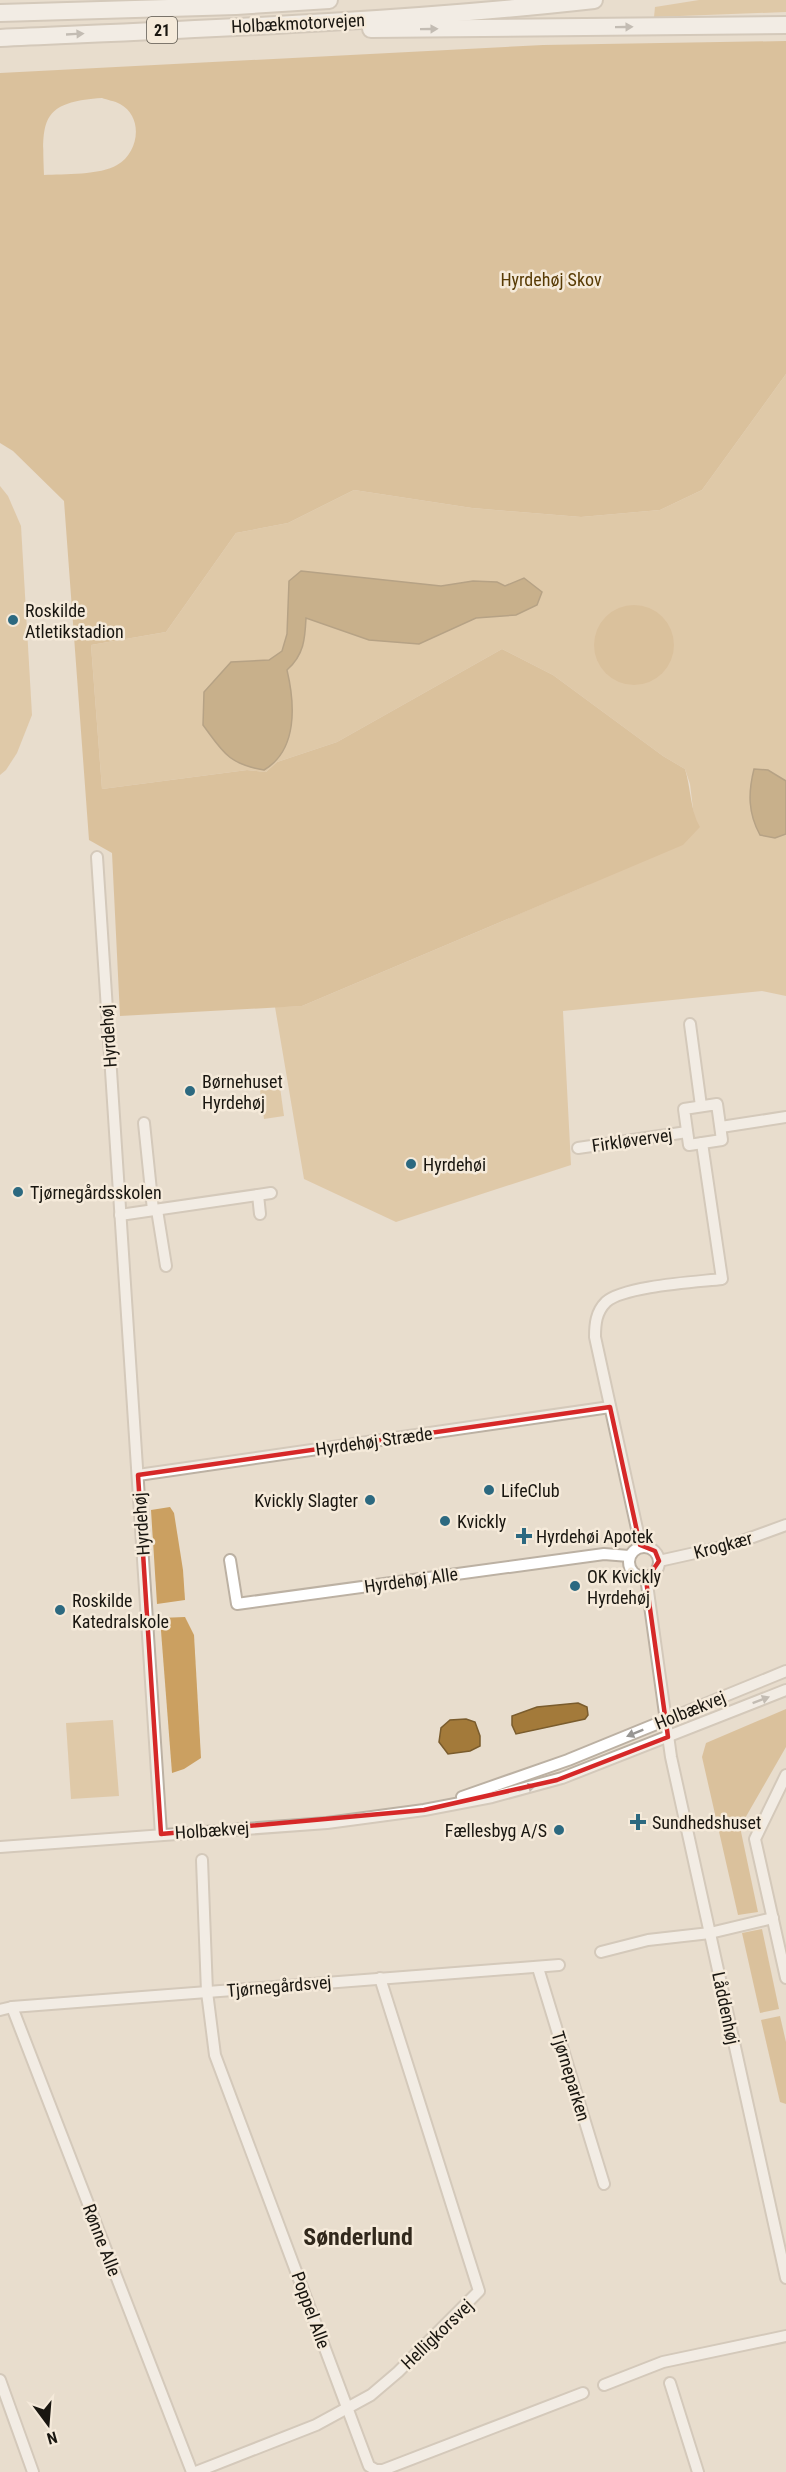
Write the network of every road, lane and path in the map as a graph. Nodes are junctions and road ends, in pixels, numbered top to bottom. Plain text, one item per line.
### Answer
1 (197, 0) edge
2 (329, 0) edge
3 (594, 0) edge
4 (153, 6) junction
5 (0, 13) edge
6 (308, 23) junction
7 (786, 25) edge
8 (0, 38) edge
9 (97, 857) dead end
10 (690, 1024) dead end
11 (701, 1106) junction
12 (786, 1117) edge
13 (144, 1123) dead end
14 (721, 1127) junction
15 (687, 1132) junction
16 (702, 1143) junction
17 (578, 1148) dead end
18 (271, 1193) dead end
19 (258, 1195) junction
20 (155, 1210) junction
21 (260, 1214) dead end
22 (120, 1215) junction
23 (166, 1266) dead end
24 (610, 1407) junction
25 (138, 1475) junction
26 (786, 1525) edge
27 (641, 1547) junction
28 (629, 1556) junction
29 (230, 1560) dead end
30 (659, 1561) junction
31 (646, 1577) junction
32 (786, 1671) edge
33 (786, 1690) edge
34 (666, 1720) junction
35 (668, 1737) junction
36 (786, 1775) edge
37 (424, 1810) junction
38 (161, 1834) junction
39 (0, 1847) edge
40 (202, 1860) dead end
41 (773, 1918) junction
42 (710, 1933) junction
43 (601, 1952) dead end
44 (559, 1965) dead end
45 (538, 1968) junction
46 (380, 1978) junction
47 (786, 1978) edge
48 (207, 1992) junction
49 (12, 2007) junction
50 (0, 2010) edge
51 (604, 2184) dead end
52 (786, 2278) edge
53 (786, 2336) edge
54 (0, 2380) edge
55 (670, 2383) dead end
56 (603, 2385) dead end
57 (583, 2393) dead end
58 (347, 2409) junction
59 (33, 2472) edge
60 (194, 2472) edge
61 (698, 2472) edge

1 - 4 highway
2 - 4 highway, Holbækmotorvejen / 21
3 - 6 highway, Holbækmotorvejen / 21
4 - 5 highway, Holbækmotorvejen / 21
6 -> 7 highway
8 -> 6 highway, Holbækmotorvejen / 21
9 - 22 street, Hyrdehøj
10 - 11 street
11 - 14 street
11 - 15 street, Firkløvervej
12 - 14 street
13 - 20 street
14 - 16 street
15 - 16 street, Firkløvervej
15 - 17 street, Firkløvervej
16 - 24 street
18 - 19 street
19 - 20 street
19 - 21 street
20 - 22 street
20 - 23 street
22 - 25 street, Hyrdehøj
24 - 25 street, Hyrdehøj Stræde
24 - 27 street
25 - 38 street, Hyrdehøj
26 - 30 street, Krogkær
27 - 28 street
27 - 30 street
28 - 29 street, Hyrdehøj Alle
28 - 31 street
30 - 31 street
31 - 34 street
32 - 34 street, Holbækvej
35 -> 33 street, Holbækvej
34 - 35 street, Låddenhøj
34 -> 37 street, Holbækvej
37 -> 35 street, Holbækvej
35 - 42 street, Låddenhøj
36 - 41 street
37 - 38 street, Holbækvej
38 - 39 street, Holbækvej
40 - 48 street, Poppel Alle
41 - 42 street
41 - 47 street
42 - 43 street
42 - 52 street, Låddenhøj
44 - 45 street, Tjørnegårdsvej
45 - 46 street, Tjørnegårdsvej
45 - 51 street, Tjørneparken
46 - 48 street, Tjørnegårdsvej
46 - 58 street, Helligkorsvej
48 - 49 street, Tjørnegårdsvej
48 - 58 street, Poppel Alle
49 - 50 street, Tjørnegårdsvej
49 - 60 street, Rønne Alle
53 - 56 street
54 - 59 street
55 - 61 street
57 - 58 street, Poppel Alle
58 - 60 street, Helligkorsvej

